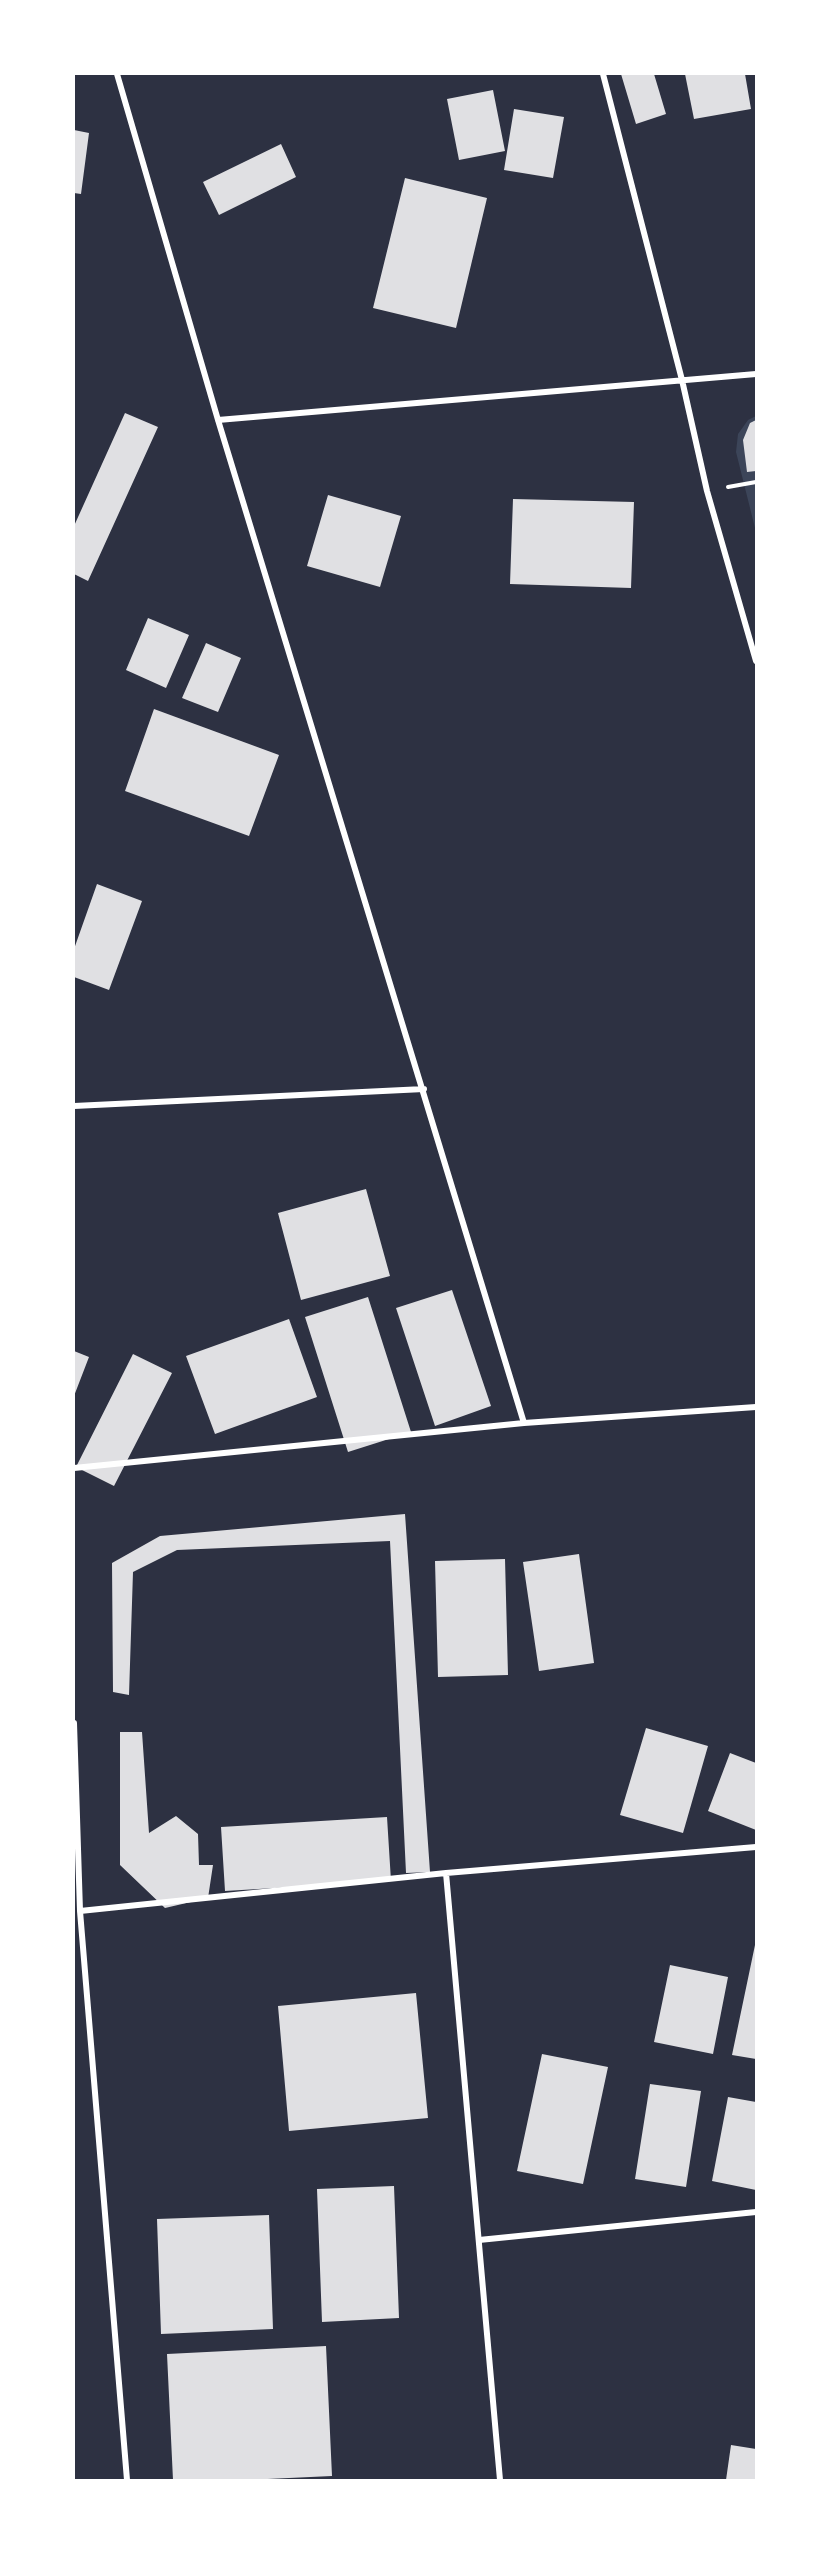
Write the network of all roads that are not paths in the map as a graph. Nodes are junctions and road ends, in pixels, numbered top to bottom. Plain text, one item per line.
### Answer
1 (117, 74) edge
2 (603, 74) edge
3 (756, 374) edge
4 (682, 380) junction
5 (218, 420) junction
6 (756, 661) edge
7 (424, 1089) junction
8 (74, 1106) edge
9 (756, 1407) edge
10 (524, 1423) junction
11 (74, 1468) edge
12 (74, 1723) edge
13 (756, 1847) edge
14 (446, 1873) junction
15 (80, 1911) junction
16 (756, 2212) edge
17 (479, 2240) junction
18 (127, 2481) edge
19 (500, 2481) edge

1 - 5 street
2 - 4 street
3 - 4 street
4 - 5 street
4 - 6 street
5 - 7 street
7 - 8 street
7 - 10 street
9 - 10 street
10 - 11 street
12 - 15 street
13 - 14 street
14 - 15 street
14 - 17 street
15 - 18 street
16 - 17 street
17 - 19 street

